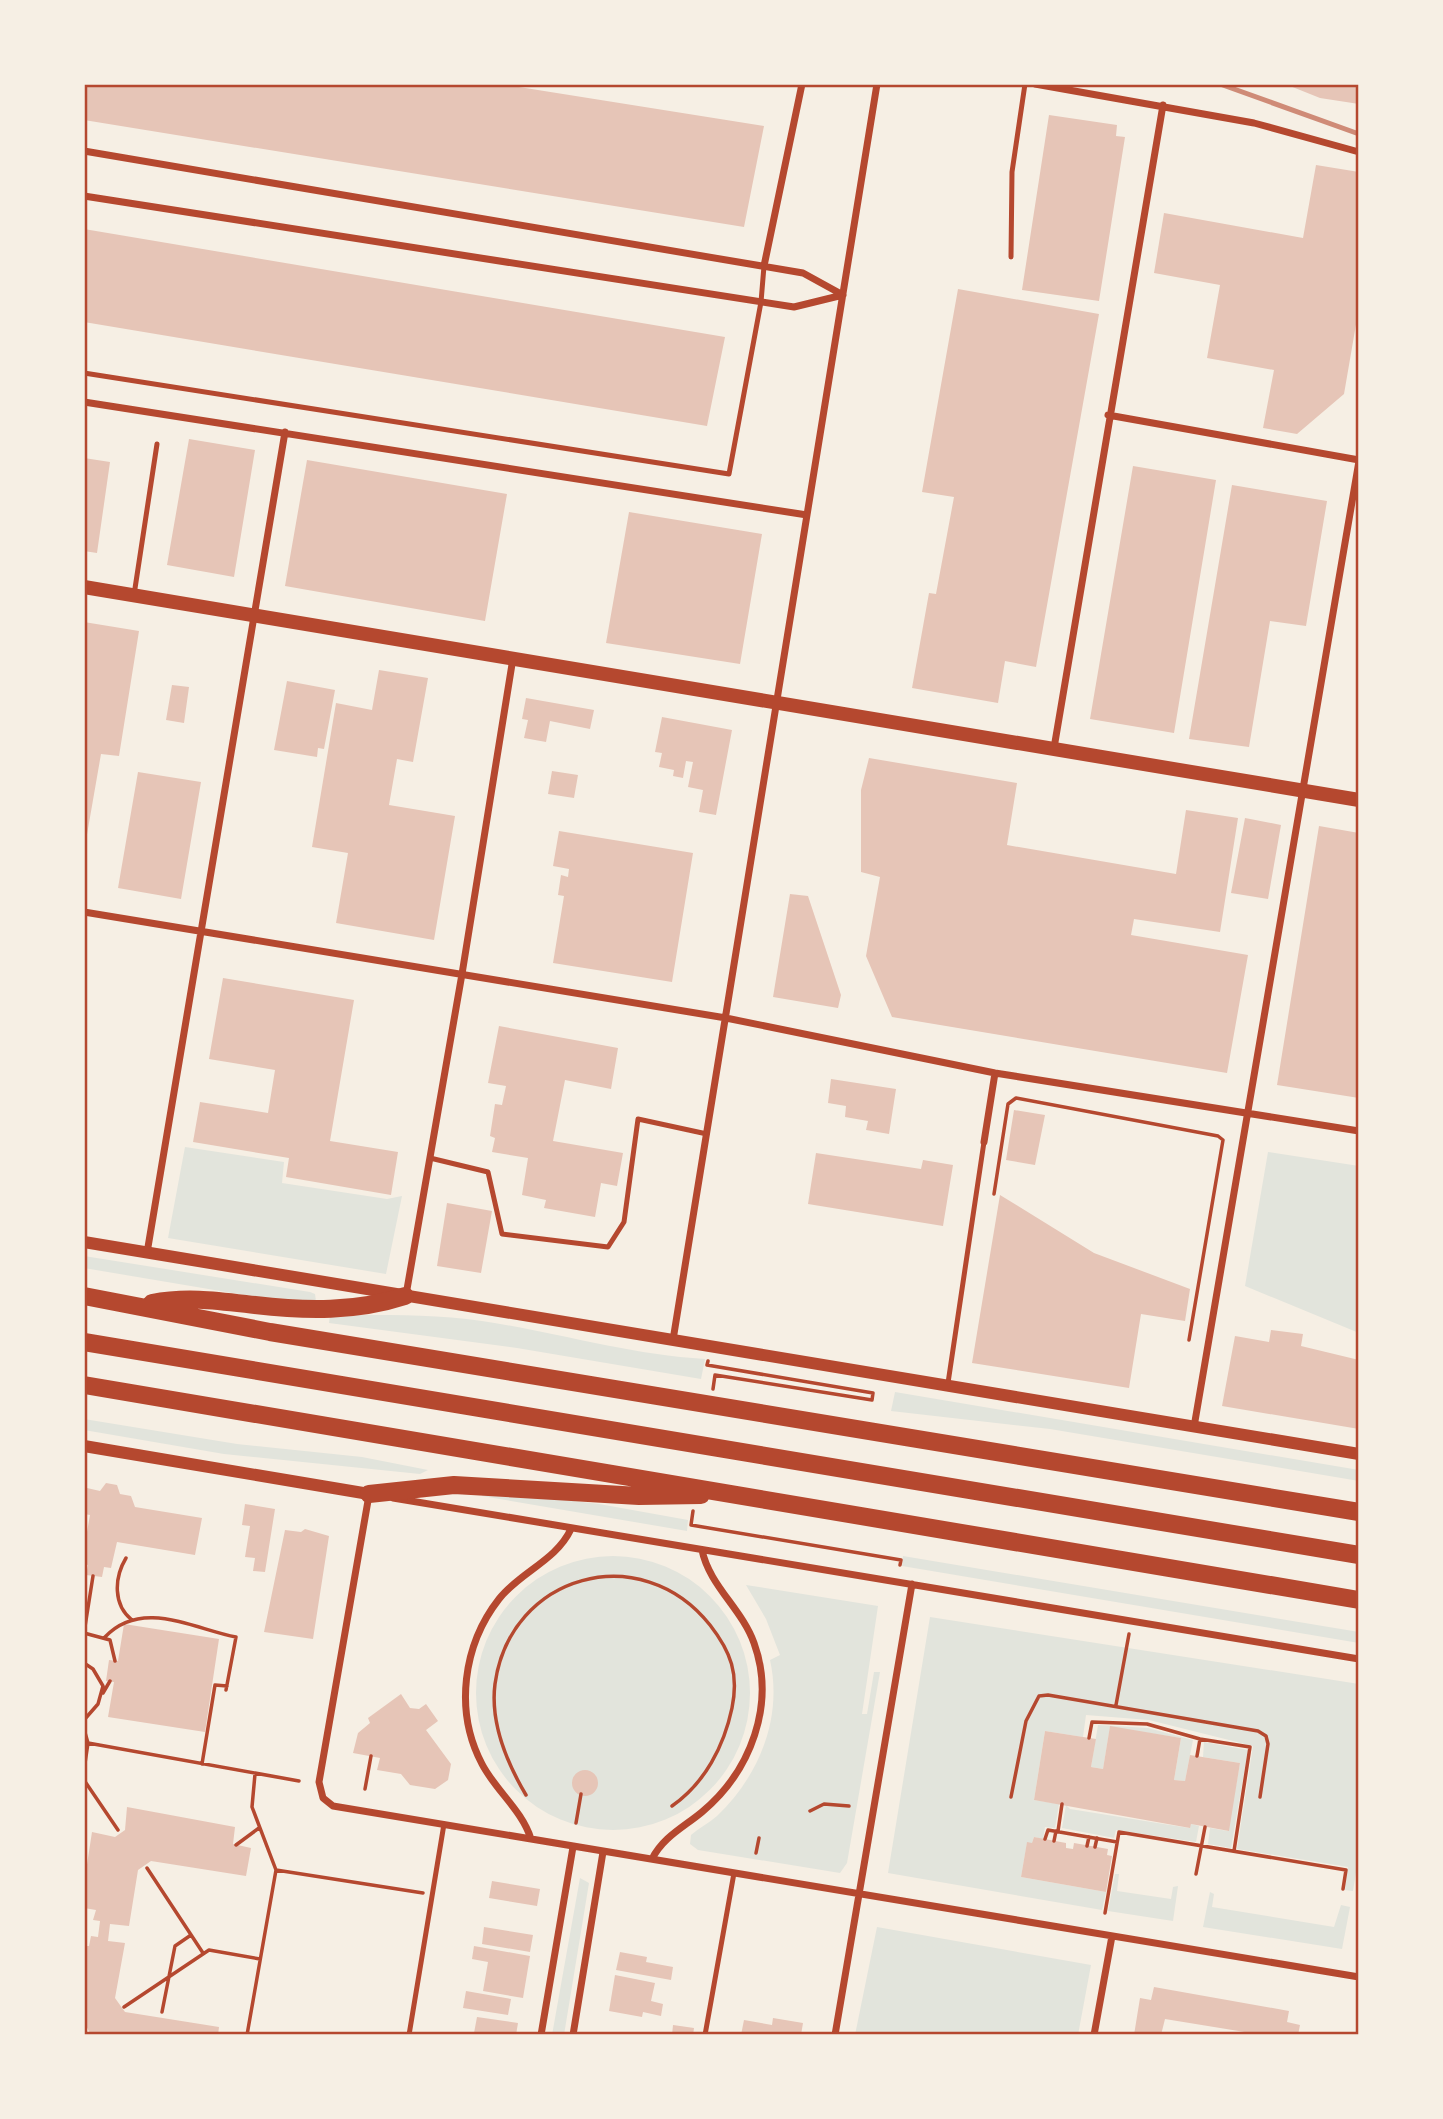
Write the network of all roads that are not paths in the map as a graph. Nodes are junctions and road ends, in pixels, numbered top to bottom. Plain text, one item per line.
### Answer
1 (802, 84) edge
2 (877, 84) edge
3 (1026, 84) edge
4 (1035, 84) edge
5 (1163, 106) junction
6 (84, 151) edge
7 (1359, 152) edge
8 (84, 196) edge
9 (1011, 257) dead end
10 (764, 266) junction
11 (843, 295) junction
12 (761, 302) junction
13 (84, 373) edge
14 (84, 402) edge
15 (1108, 415) junction
16 (285, 432) junction
17 (157, 444) dead end
18 (1359, 460) edge
19 (807, 515) junction
20 (84, 587) edge
21 (134, 595) junction
22 (254, 615) junction
23 (513, 657) junction
24 (777, 700) junction
25 (1054, 748) junction
26 (1303, 790) junction
27 (1359, 800) edge
28 (84, 912) edge
29 (202, 932) junction
30 (462, 974) junction
31 (726, 1018) junction
32 (995, 1073) junction
33 (1248, 1112) junction
34 (1359, 1131) edge
35 (707, 1134) junction
36 (984, 1142) joint
37 (430, 1158) junction
38 (84, 1242) edge
39 (147, 1253) junction
40 (84, 1296) edge
41 (405, 1296) junction
42 (140, 1305) junction
43 (673, 1340) junction
44 (84, 1342) edge
45 (948, 1383) junction
46 (84, 1385) edge
47 (1194, 1427) junction
48 (84, 1446) edge
49 (1359, 1454) edge
50 (729, 1492) junction
51 (369, 1494) junction
52 (1359, 1512) edge
53 (571, 1529) junction
54 (702, 1550) junction
55 (1359, 1555) edge
56 (912, 1584) junction
57 (1359, 1600) edge
58 (1359, 1659) edge
59 (444, 1824) junction
60 (531, 1839) junction
61 (573, 1847) junction
62 (603, 1852) junction
63 (652, 1859) junction
64 (734, 1873) junction
65 (858, 1895) junction
66 (1112, 1936) junction
67 (1359, 1977) edge
68 (409, 2035) edge
69 (541, 2035) edge
70 (573, 2035) edge
71 (705, 2035) edge
72 (835, 2035) edge
73 (1094, 2035) edge

1 - 10 street
2 - 11 street
3 - 9 lane
4 - 5 street
5 - 7 street
5 - 15 street
6 - 10 street
8 - 12 street
10 - 11 street
10 - 12 lane
11 - 12 street
11 - 19 street
12 - 13 lane
14 - 16 street
15 - 18 street
15 - 25 street
16 - 19 street
16 - 22 street
17 - 21 lane
18 - 26 street
19 - 24 street
20 - 21 main road
21 - 22 main road
22 - 23 main road
22 - 29 street
23 - 24 main road
23 - 30 street
24 - 25 main road
24 - 31 street
25 - 26 main road
26 - 27 main road
26 - 33 street
28 - 29 street
29 - 30 street
29 - 39 street
30 - 31 street
30 - 37 street
31 - 32 street
31 - 35 street
32 - 33 street
32 - 36 street
33 - 34 street
33 - 47 street
35 - 37 lane
35 - 43 street
36 - 45 lane
37 - 41 street
38 - 39 street
39 - 41 street
40 - 42 highway
41 - 42 highway
41 - 43 street
42 - 52 highway
43 - 45 street
44 - 55 highway
45 - 47 street
46 - 50 highway
47 - 49 street
48 - 51 street
50 - 51 highway
50 - 57 highway
51 - 53 street
51 - 59 street
53 - 54 street
53 - 60 street
54 - 56 street
54 - 63 street
56 - 58 street
56 - 65 street
59 - 60 street
59 - 68 lane
60 - 61 street
61 - 62 street
61 - 69 street
62 - 63 street
62 - 70 street
63 - 64 street
64 - 65 street
64 - 71 lane
65 - 66 street
65 - 72 street
66 - 67 street
66 - 73 street

